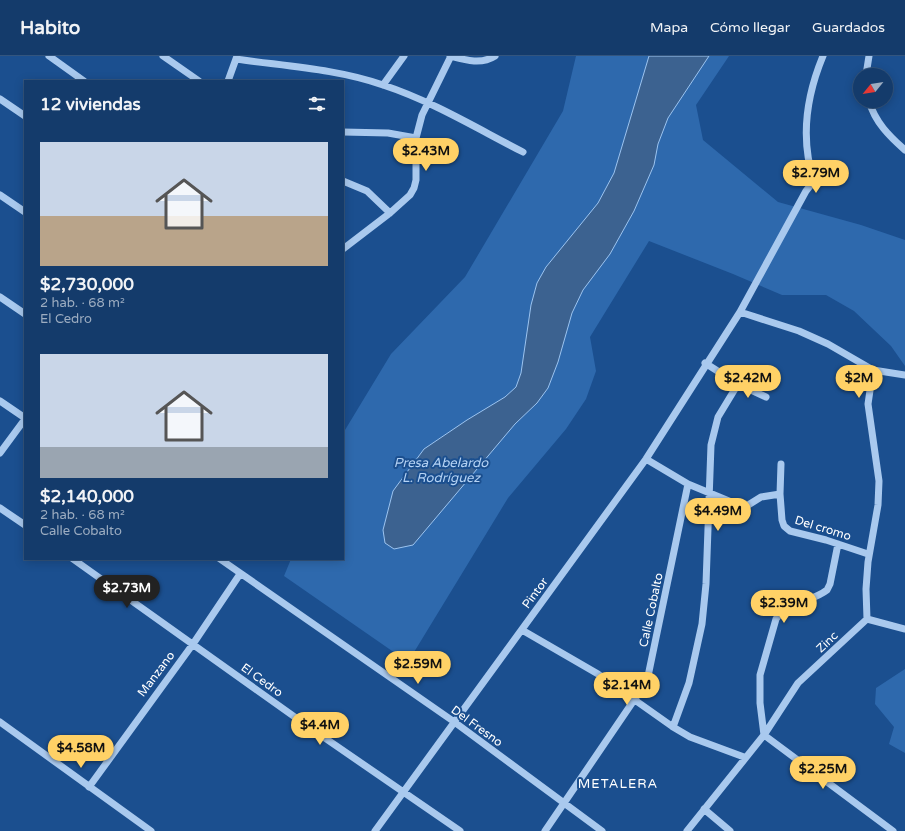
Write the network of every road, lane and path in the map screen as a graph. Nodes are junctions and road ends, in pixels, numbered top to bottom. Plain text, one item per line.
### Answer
1 (49, 56) edge
2 (163, 56) edge
3 (404, 56) edge
4 (451, 56) edge
5 (495, 56) edge
6 (823, 56) edge
7 (869, 56) edge
8 (236, 57) edge
9 (867, 68) edge
10 (83, 80) edge
11 (197, 80) edge
12 (228, 80) edge
13 (383, 84) junction
14 (0, 99) edge
15 (427, 103) junction
16 (872, 108) edge
17 (24, 115) edge
18 (344, 132) edge
19 (416, 138) junction
20 (905, 150) edge
21 (523, 152) dead end
22 (344, 181) edge
23 (0, 195) edge
24 (24, 211) edge
25 (390, 213) junction
26 (344, 248) edge
27 (0, 297) edge
28 (740, 312) junction
29 (24, 313) edge
30 (706, 363) junction
31 (873, 370) junction
32 (905, 375) edge
33 (738, 384) junction
34 (766, 397) dead end
35 (0, 401) edge
36 (24, 418) edge
37 (24, 420) edge
38 (0, 453) edge
39 (646, 459) junction
40 (781, 464) dead end
41 (688, 484) junction
42 (780, 494) junction
43 (711, 495) junction
44 (0, 508) edge
45 (24, 525) edge
46 (838, 544) junction
47 (868, 554) junction
48 (74, 560) edge
49 (221, 560) edge
50 (240, 574) junction
51 (867, 619) junction
52 (905, 629) edge
53 (522, 630) junction
54 (193, 644) junction
55 (635, 699) junction
56 (0, 722) edge
57 (453, 722) junction
58 (673, 727) junction
59 (764, 735) junction
60 (744, 757) junction
61 (89, 787) junction
62 (402, 792) junction
63 (563, 802) junction
64 (704, 809) junction
65 (151, 831) edge
66 (375, 831) edge
67 (460, 831) edge
68 (545, 831) edge
69 (602, 831) edge
70 (687, 831) edge
71 (730, 831) edge
72 (894, 831) edge

1 - 10 street
2 - 11 street
3 - 13 street
4 - 5 street
4 - 15 street
6 - 28 street, Pintor
7 - 9 street
8 - 12 street
8 - 13 street
13 - 15 street
14 - 17 street
15 - 19 street
15 - 21 street
16 - 20 street
18 - 19 street
19 - 25 street
22 - 25 street
23 - 24 street
25 - 26 street
27 - 29 street
28 - 30 street, Pintor
28 - 31 street
30 - 33 street
30 - 39 street, Pintor
31 - 32 street
31 - 47 street
33 - 34 street
33 - 43 street
35 - 36 street
37 - 38 street
39 - 41 street
39 - 53 street, Pintor
40 - 42 street
41 - 43 street
41 - 55 street, Calle Cobalto
42 - 43 street
42 - 46 street, Del cromo
43 - 58 street
44 - 45 street
46 - 47 street, Del cromo
46 - 59 street
47 - 51 street
48 - 54 street, El Cedro
49 - 50 street, Del Fresno
50 - 54 street, Manzano
50 - 57 street, Del Fresno
51 - 52 street
51 - 59 street, Zinc
53 - 55 street
53 - 57 street, Pintor
54 - 61 street, Manzano
54 - 62 street, El Cedro
55 - 58 street
55 - 63 street, Calle Cobalto
56 - 61 street
57 - 62 street, Pintor
57 - 63 street, Del Fresno
58 - 60 street
59 - 60 street, Zinc
59 - 72 street
60 - 64 street, Zinc
61 - 65 street
62 - 66 street, Pintor
62 - 67 street, El Cedro
63 - 68 street, Calle Cobalto
63 - 69 street, Del Fresno
64 - 70 street, Zinc
64 - 71 street

